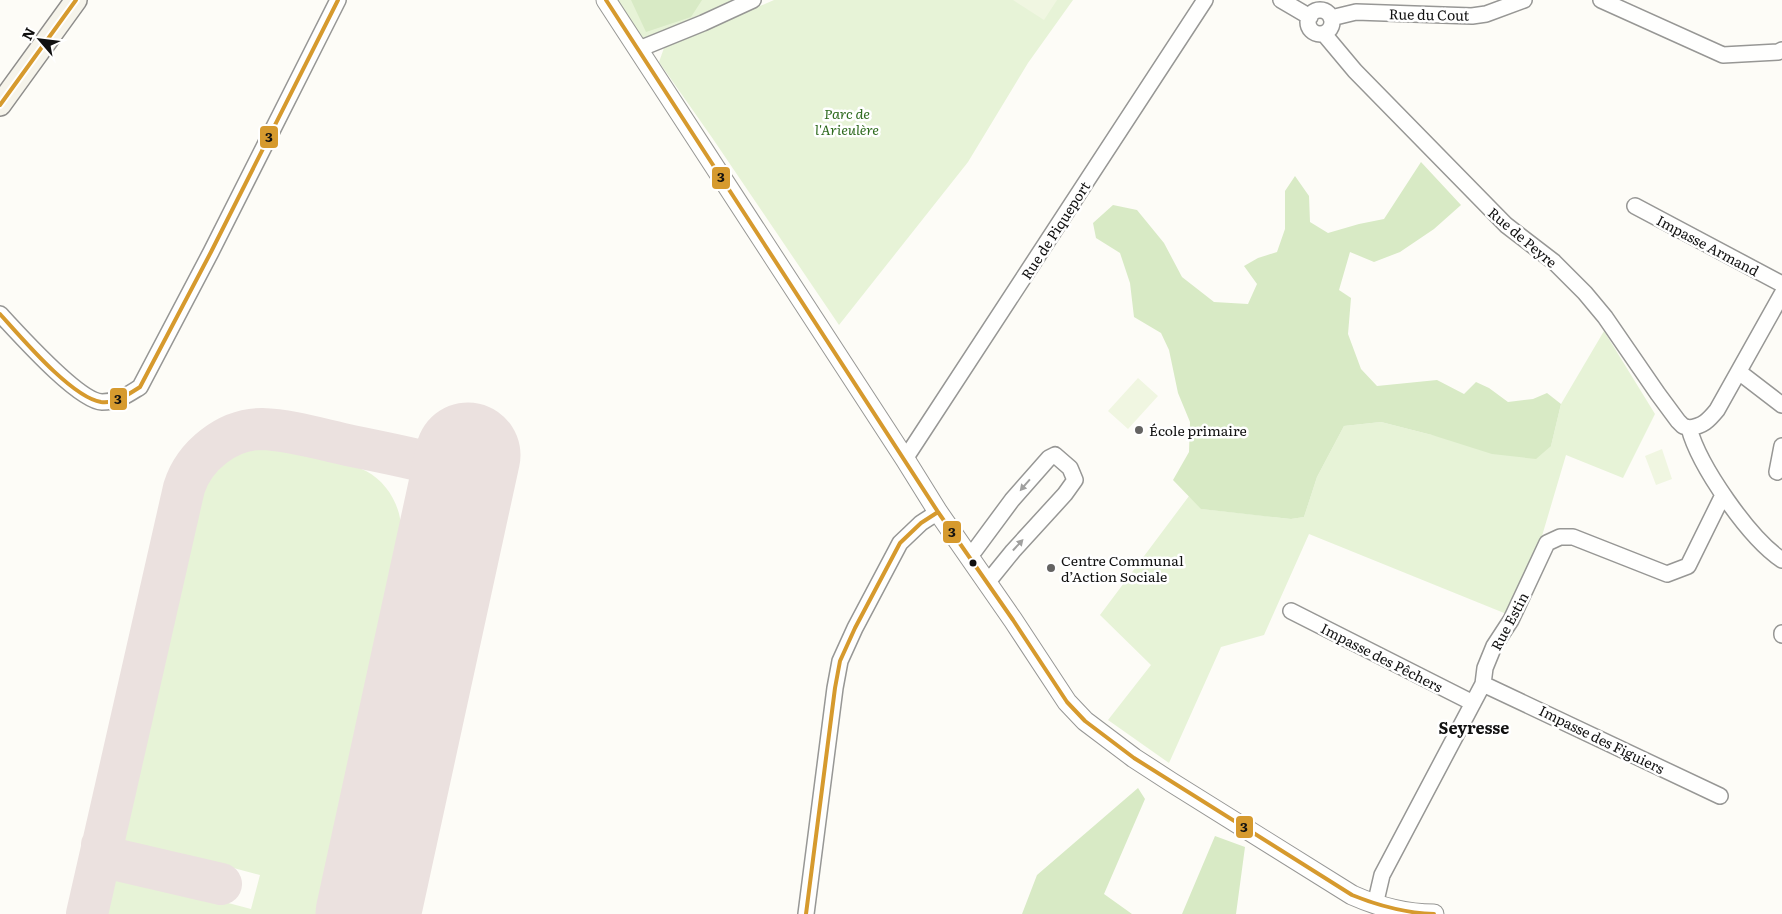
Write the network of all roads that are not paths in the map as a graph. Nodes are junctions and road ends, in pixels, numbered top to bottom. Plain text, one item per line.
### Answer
1 (76, 0) edge
2 (338, 0) edge
3 (606, 0) edge
4 (753, 0) edge
5 (1205, 0) edge
6 (1281, 0) edge
7 (1524, 0) edge
8 (1601, 0) edge
9 (1310, 17) junction
10 (1331, 18) junction
11 (1324, 34) junction
12 (638, 49) junction
13 (1782, 50) edge
14 (0, 105) edge
15 (1635, 206) dead end
16 (1782, 284) edge
17 (1782, 294) edge
18 (0, 314) edge
19 (1739, 372) junction
20 (1782, 405) edge
21 (1689, 428) junction
22 (1782, 446) edge
23 (906, 459) junction
24 (1777, 472) dead end
25 (1723, 495) junction
26 (938, 512) junction
27 (968, 554) junction
28 (1782, 560) edge
29 (987, 583) junction
30 (1292, 612) dead end
31 (1483, 684) junction
32 (1472, 703) junction
33 (1720, 796) dead end
34 (1375, 905) junction
35 (806, 914) edge
36 (1434, 914) edge

1 - 14 main road
2 - 18 street
3 - 12 street
4 - 12 street
5 - 23 street, Rue de Piqueport
6 - 9 street, Rue de Peyre
7 - 10 street, Rue du Cout
8 - 13 street
9 - 10 street
9 - 11 street, Rue de Peyre
10 - 11 street
11 - 21 street, Rue de Peyre
12 - 23 street
15 - 16 street, Impasse Armand
17 - 19 street
19 - 20 street
19 - 21 street
21 - 25 street
22 - 24 street
23 - 26 street
25 - 28 street
25 - 31 street, Rue Estin
26 - 27 street
26 - 35 street
27 - 29 street
29 -> 27 street
29 - 34 street
30 - 32 street, Impasse des Pêchers
31 - 32 street, Rue Estin
31 - 33 street, Impasse des Figuiers
32 - 34 street, Rue Estin
34 - 36 street

